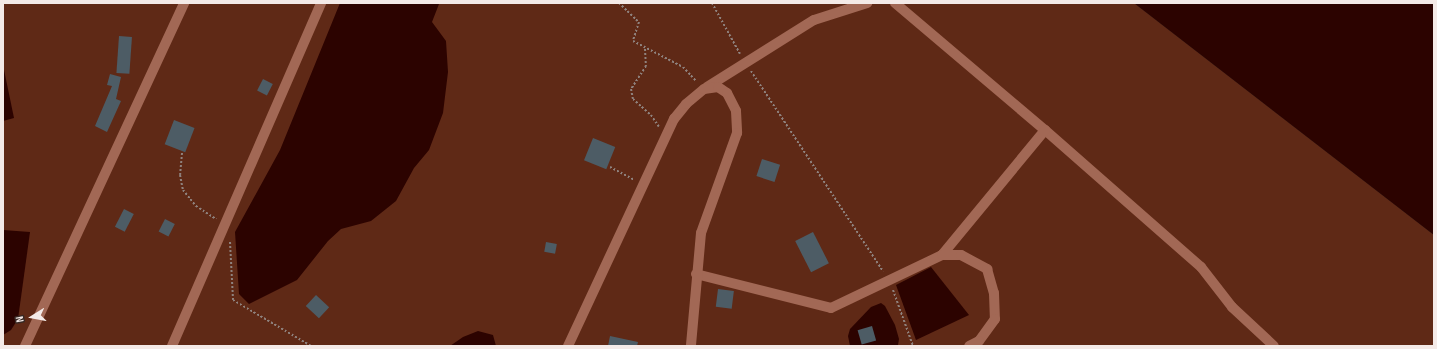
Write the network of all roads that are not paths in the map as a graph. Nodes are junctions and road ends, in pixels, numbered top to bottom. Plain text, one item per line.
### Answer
1 (184, 3) edge
2 (321, 3) edge
3 (867, 3) edge
4 (895, 3) edge
5 (704, 89) junction
6 (1045, 130) junction
7 (942, 255) junction
8 (696, 274) junction
9 (25, 346) edge
10 (172, 346) edge
11 (568, 346) edge
12 (691, 346) edge
13 (969, 346) edge
14 (1274, 346) edge

1 - 9 lane
2 - 10 lane
3 - 5 lane
4 - 6 lane
5 - 8 lane
5 - 11 lane
6 - 7 lane
6 - 14 lane
7 - 8 lane
7 - 13 lane
8 - 12 lane

